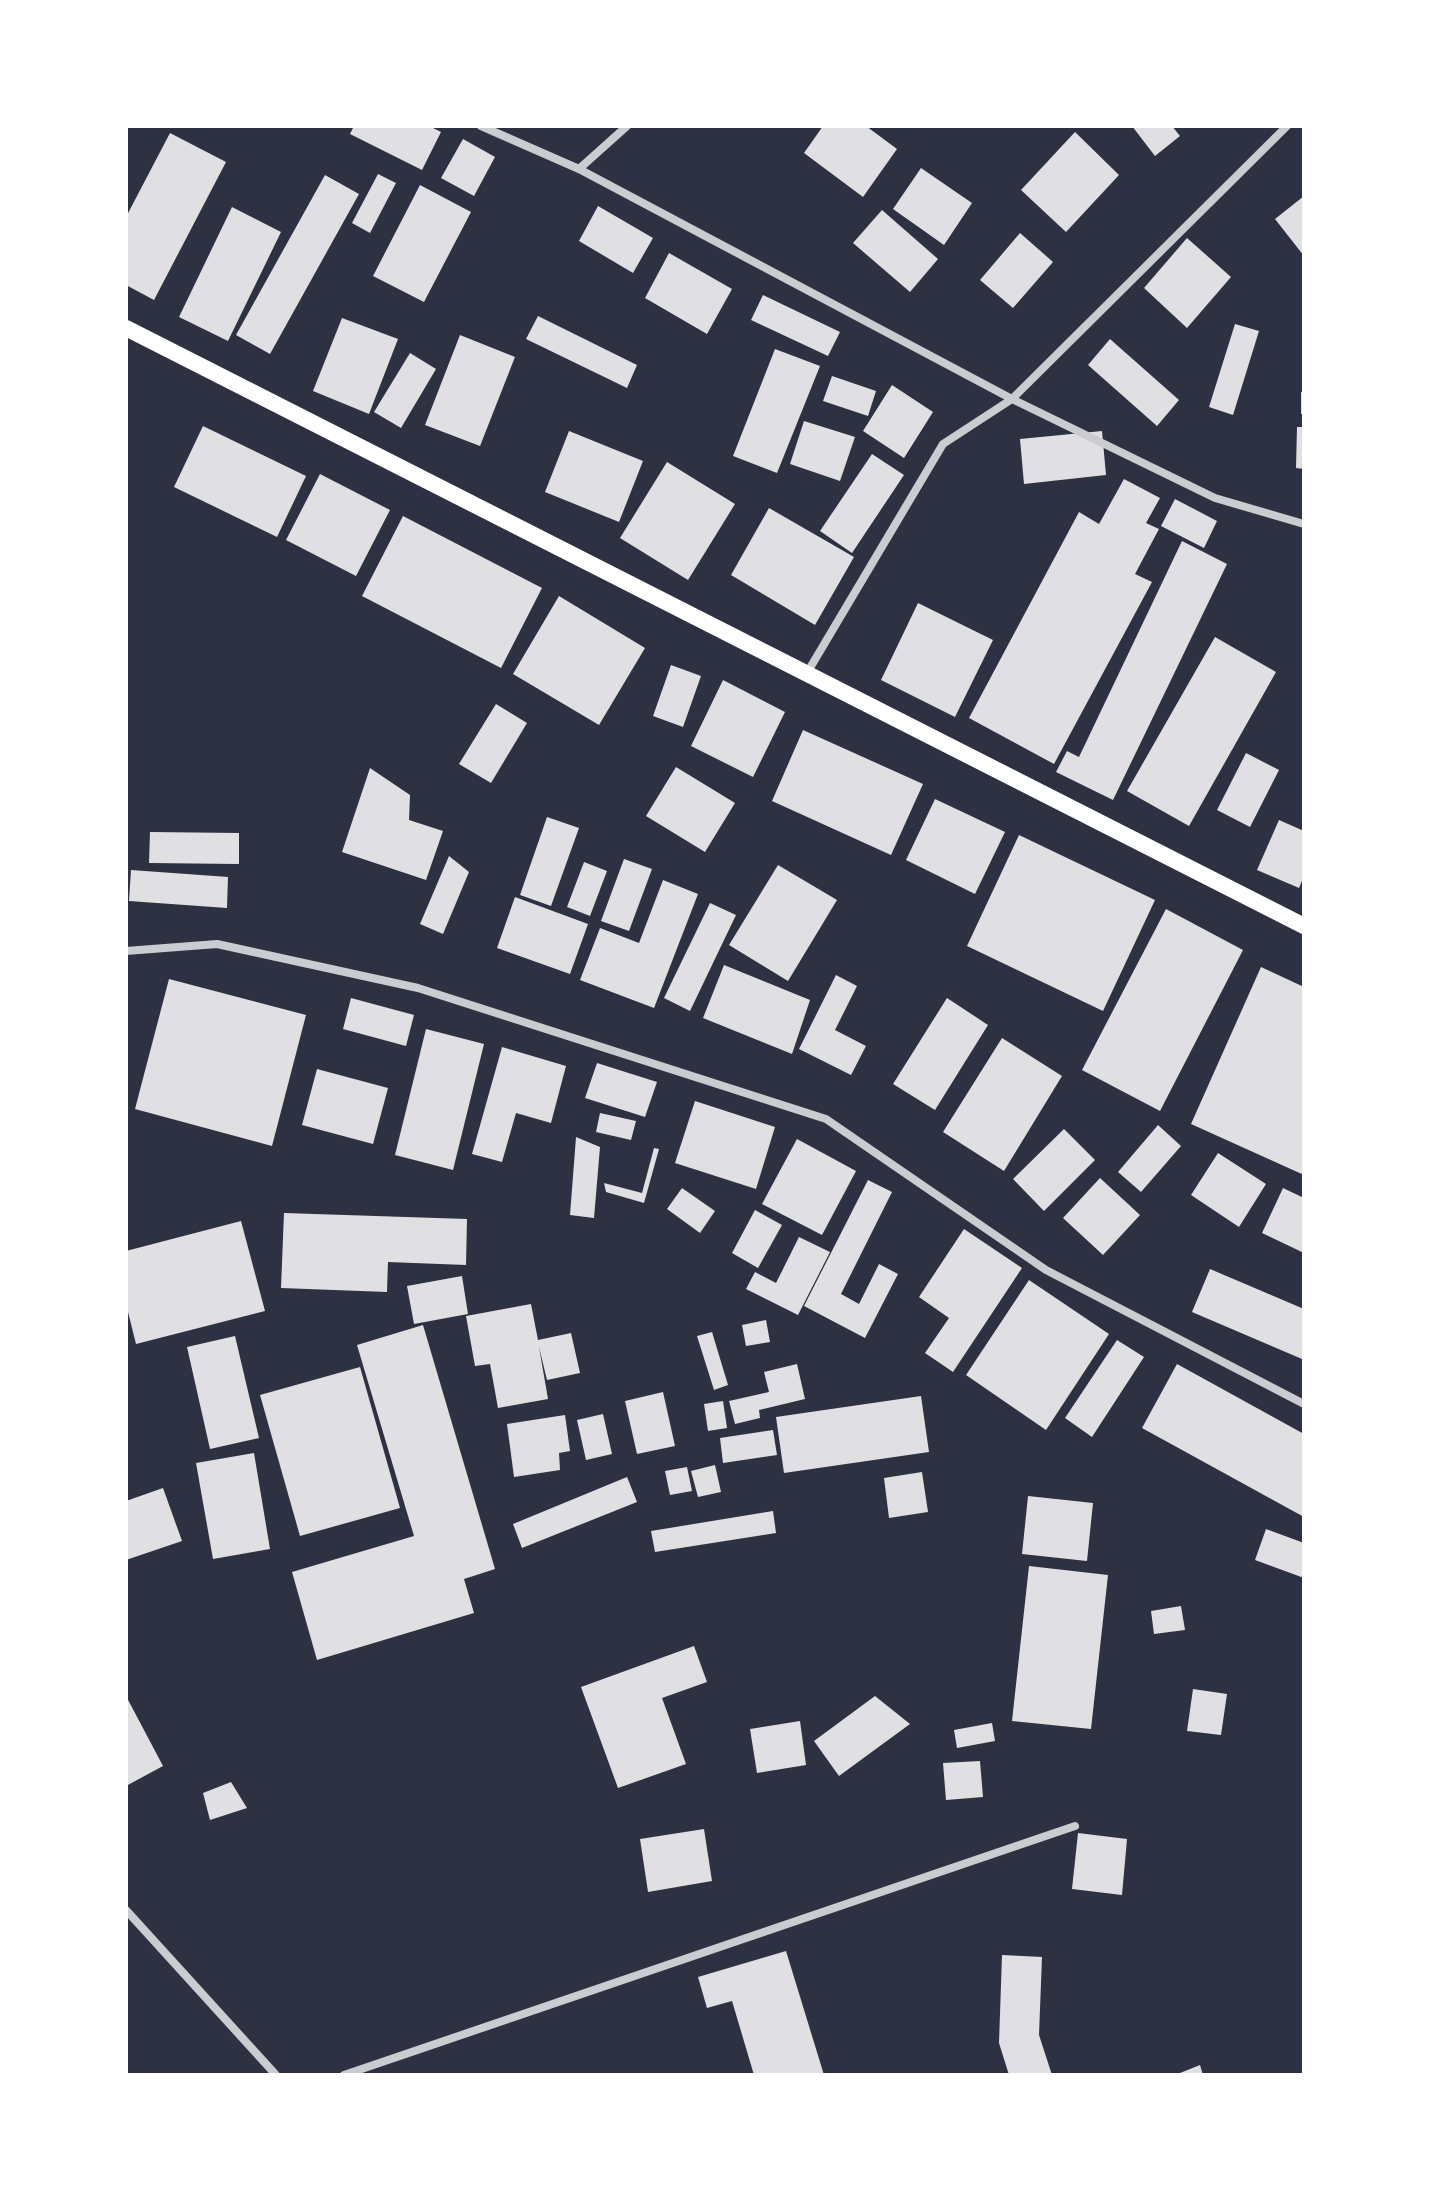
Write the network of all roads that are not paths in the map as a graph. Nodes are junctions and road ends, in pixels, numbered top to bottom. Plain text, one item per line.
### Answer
1 (481, 126) edge
2 (627, 126) edge
3 (1287, 126) edge
4 (579, 169) junction
5 (127, 330) edge
6 (1012, 399) junction
7 (1304, 524) edge
8 (807, 673) junction
9 (1304, 926) edge
10 (126, 951) edge
11 (1304, 1404) edge
12 (1075, 1826) dead end
13 (126, 1910) edge
14 (276, 2075) edge
15 (344, 2075) edge

1 - 4 street
2 - 4 street
3 - 6 street
4 - 6 street
5 - 8 main road
6 - 7 street
6 - 8 street
8 - 9 main road
10 - 11 street
12 - 15 street
13 - 14 street

